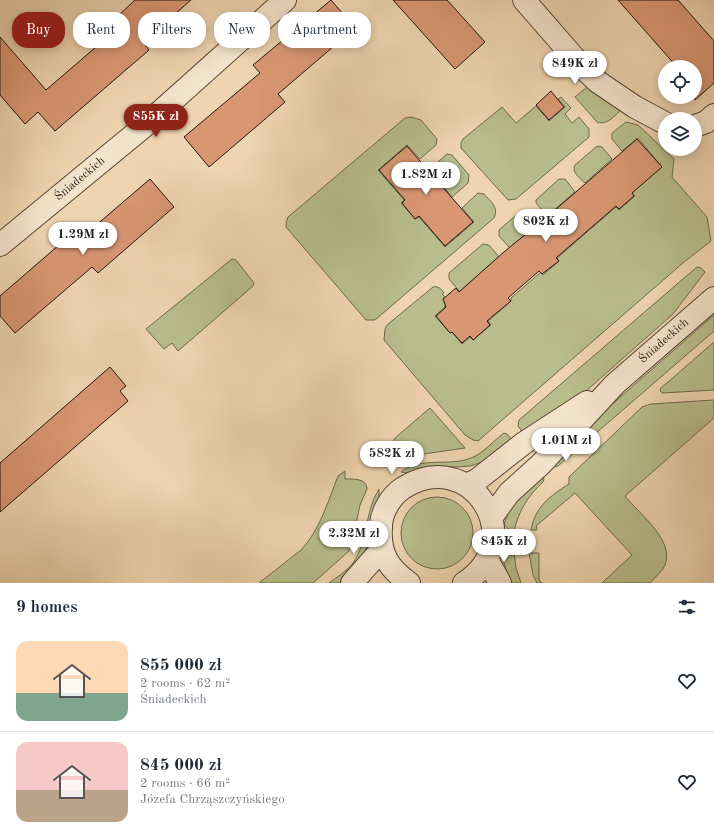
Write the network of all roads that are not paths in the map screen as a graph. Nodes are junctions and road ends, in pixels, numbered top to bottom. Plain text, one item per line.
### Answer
1 (285, 0) edge
2 (524, 0) edge
3 (714, 114) edge
4 (658, 119) edge
5 (702, 123) edge
6 (0, 245) edge
7 (714, 298) edge
8 (614, 384) junction
9 (466, 485) junction
10 (491, 518) junction
11 (382, 549) junction
12 (487, 560) junction
13 (352, 583) edge
14 (409, 583) edge
15 (464, 583) edge
16 (500, 583) edge

1 - 6 street, Śniadeckich
2 - 4 street
3 - 5 street
7 - 8 street, Śniadeckich
8 - 9 street, Śniadeckich
8 - 10 street, Śniadeckich
9 - 10 street
9 - 11 street
10 - 12 street
11 - 13 street
11 - 14 street
12 - 15 street
12 - 16 street

